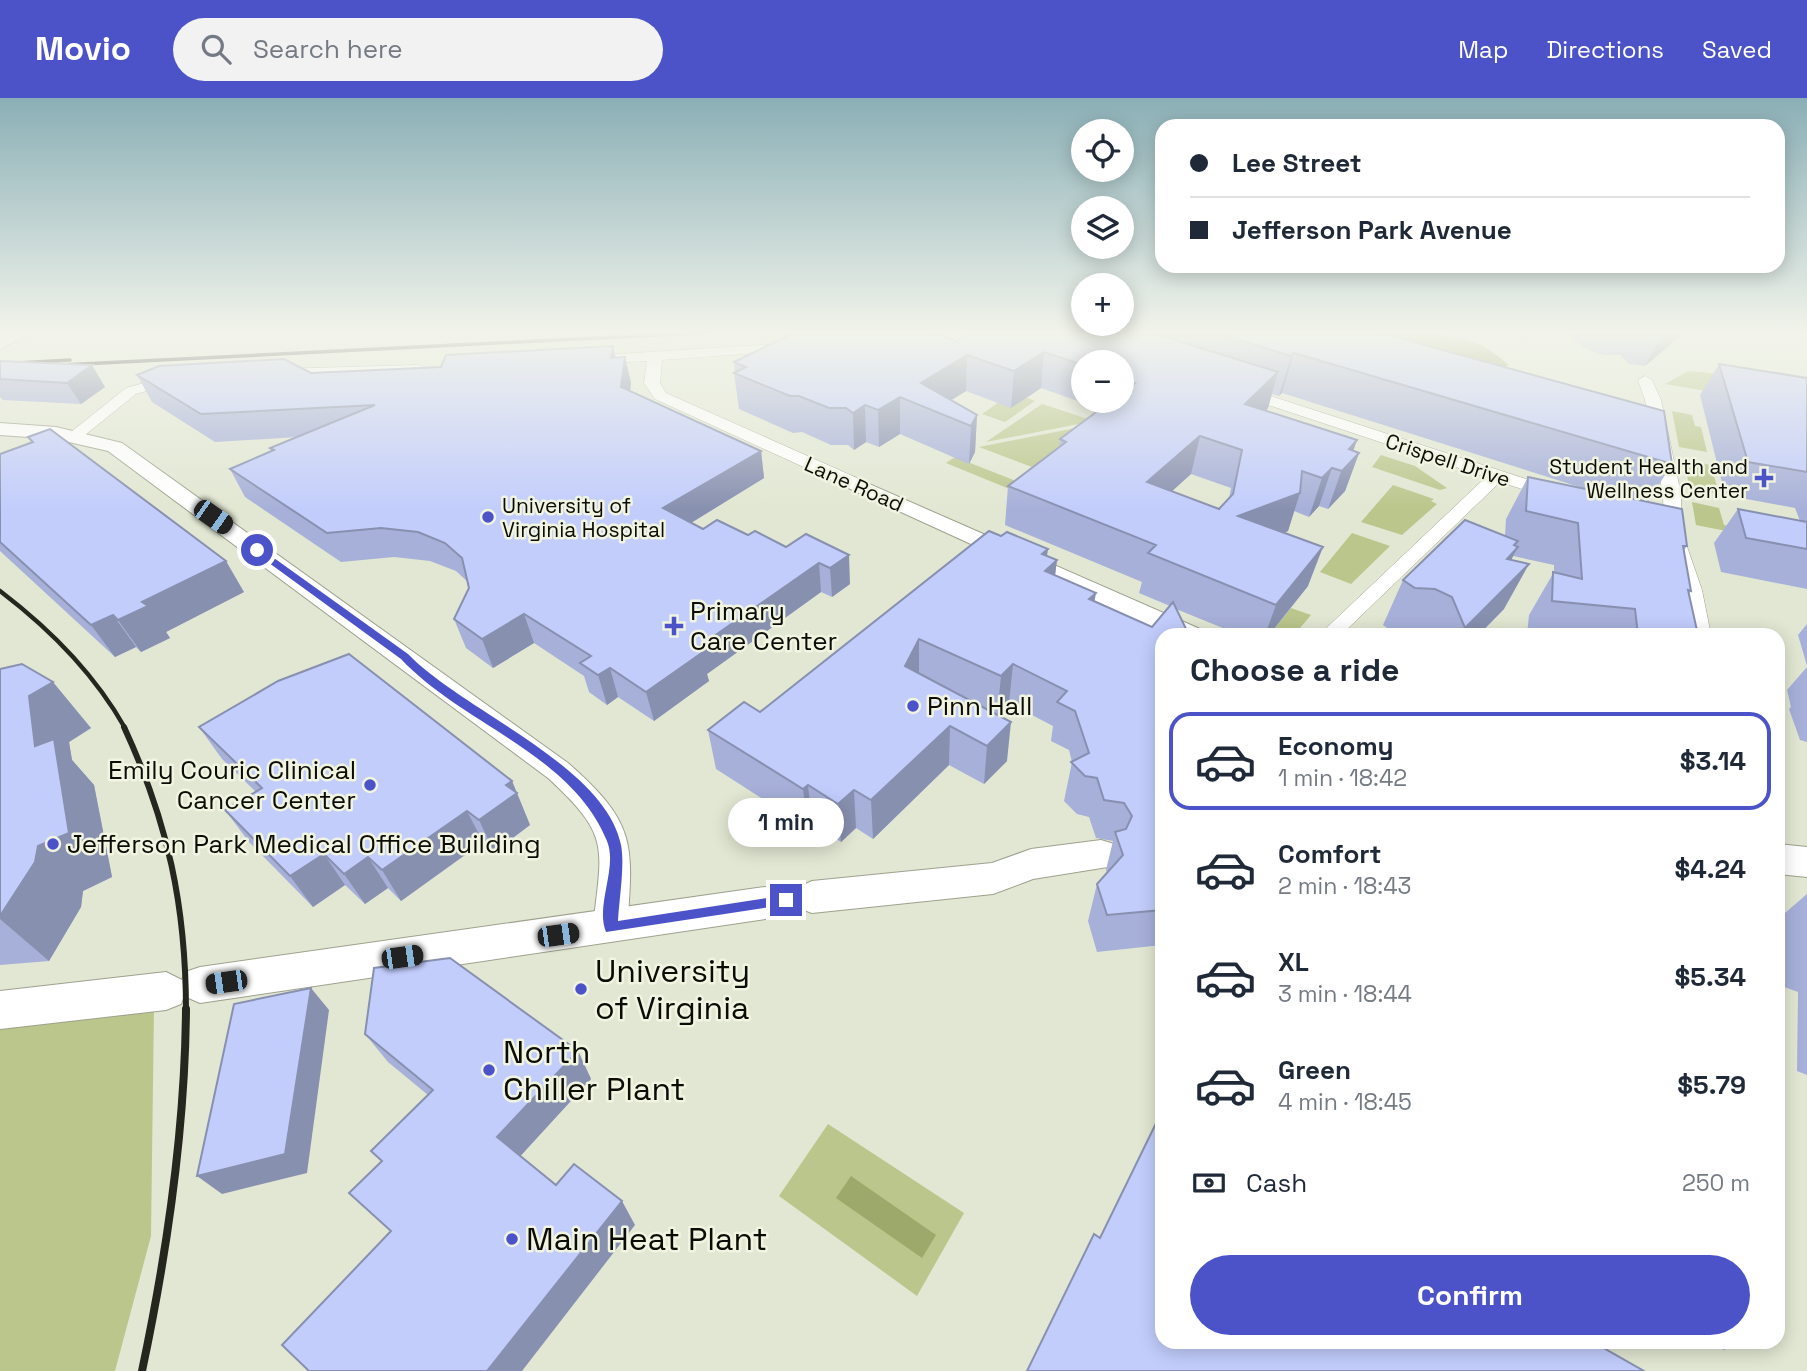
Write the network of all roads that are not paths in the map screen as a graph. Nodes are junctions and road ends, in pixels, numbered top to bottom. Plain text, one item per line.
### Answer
1 (130, 391) edge
2 (657, 391) edge
3 (1241, 391) edge
4 (1650, 391) edge
5 (0, 429) edge
6 (62, 444) junction
7 (1497, 476) junction
8 (851, 482) joint
9 (1574, 500) edge
10 (1650, 525) edge
11 (1673, 532) junction
12 (1176, 628) edge
13 (1336, 628) edge
14 (1700, 628) edge
15 (1101, 855) dead end
16 (1785, 860) edge
17 (1807, 862) edge
18 (610, 928) junction
19 (0, 1010) edge

1 - 6 street
2 - 8 street, Lane Road
3 - 7 street, Crispell Drive
4 - 11 street
5 - 6 street
6 - 18 street
7 - 9 street, Crispell Drive
7 - 13 street
8 - 12 street, Lane Road
10 - 11 street
11 - 14 street
15 - 18 main road
16 - 17 main road
18 - 19 main road

